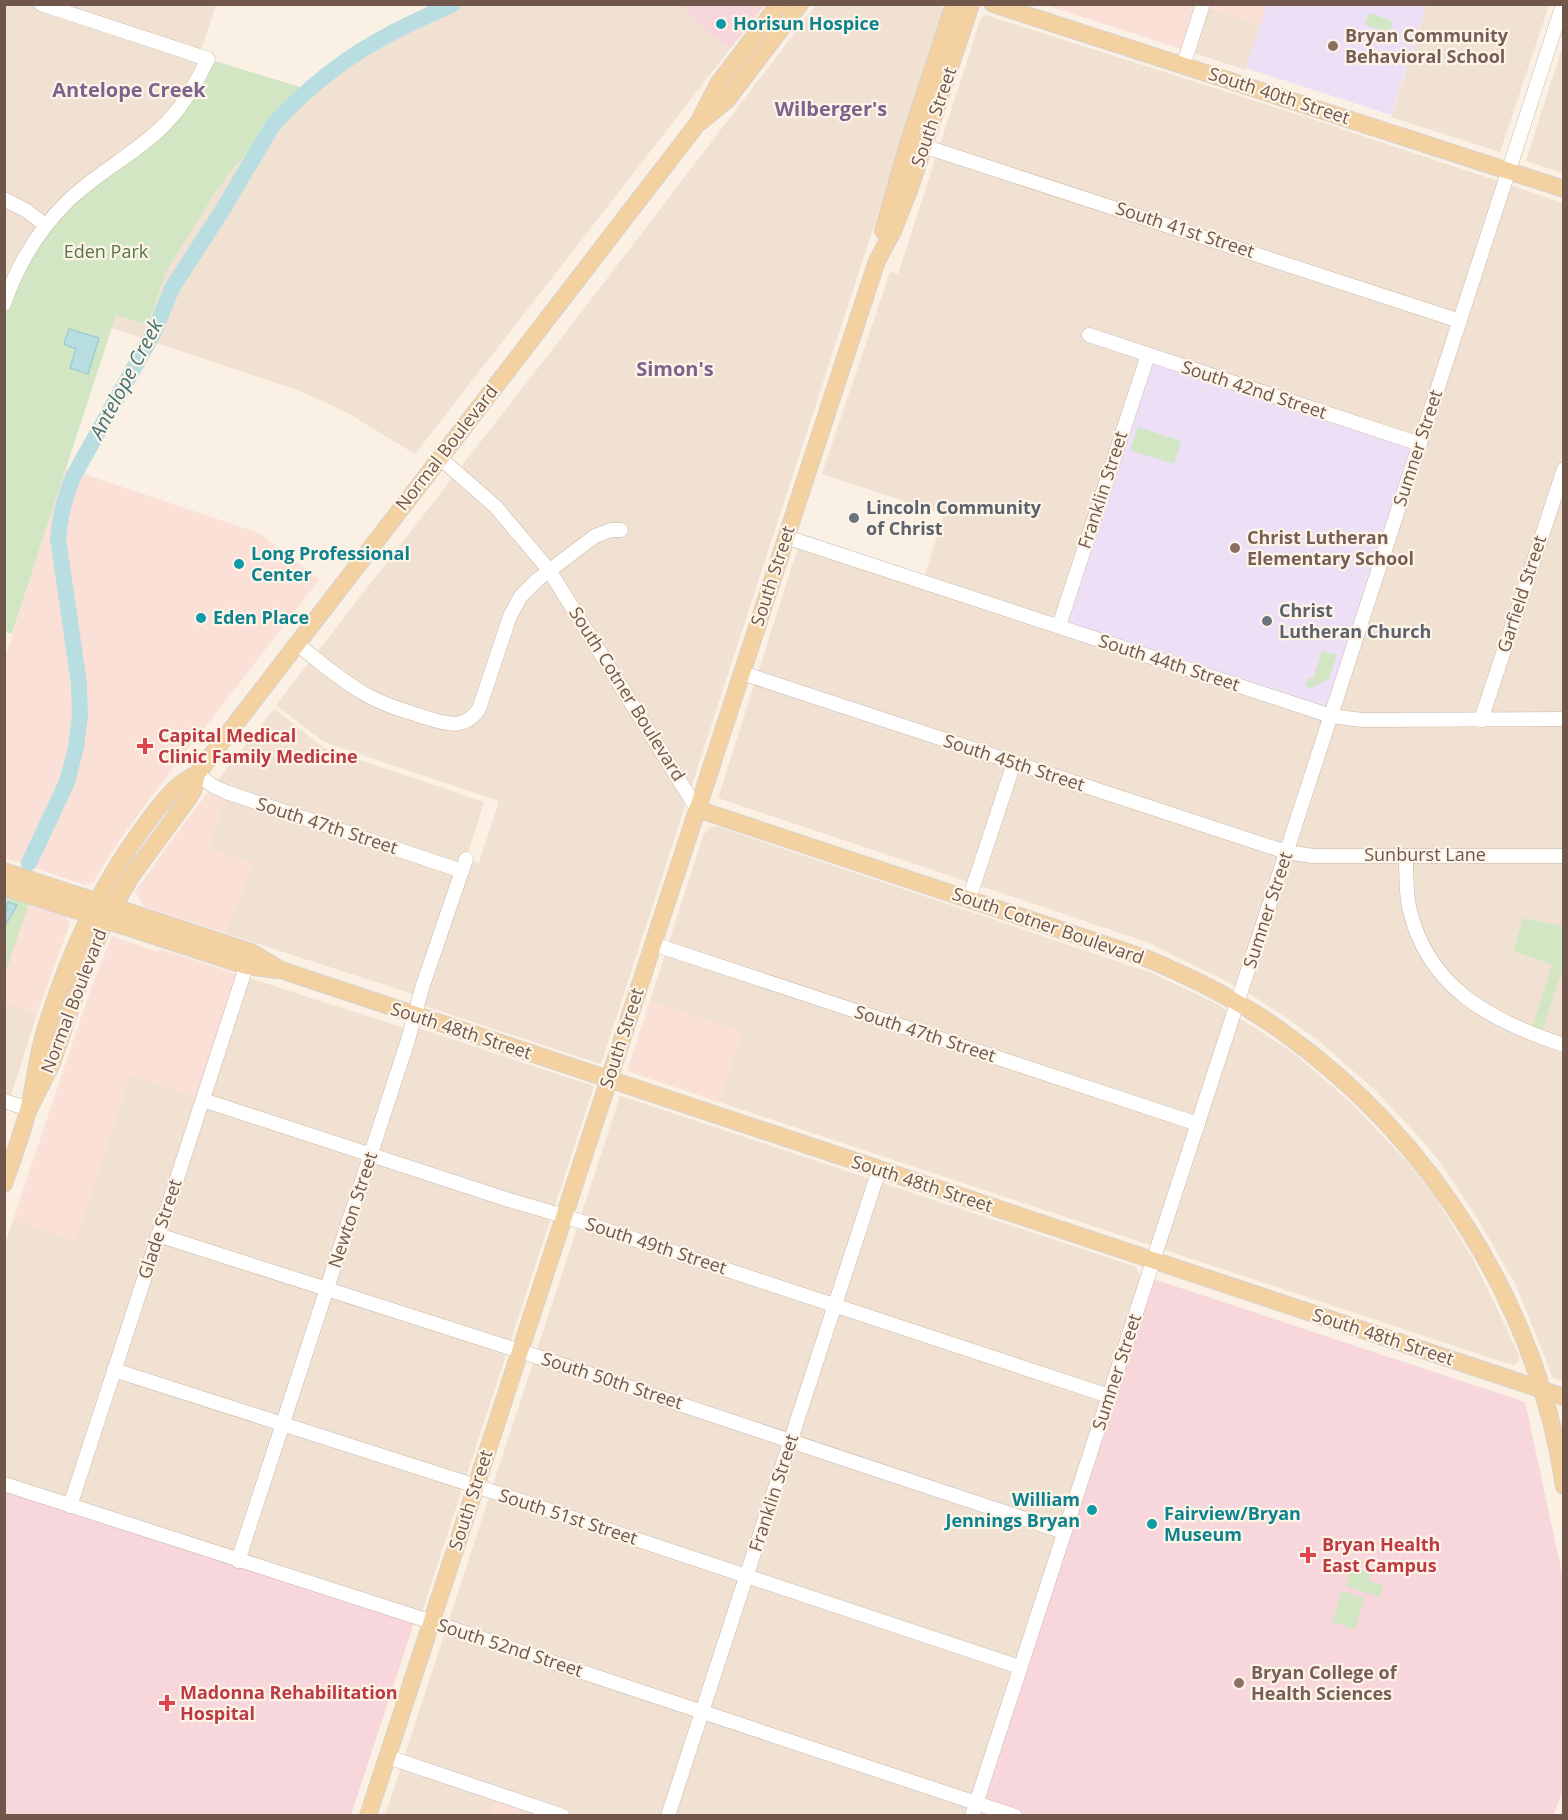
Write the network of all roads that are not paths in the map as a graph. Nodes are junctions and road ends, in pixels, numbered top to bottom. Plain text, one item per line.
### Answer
1 (41, 4) edge
2 (779, 4) edge
3 (800, 4) edge
4 (954, 4) edge
5 (971, 4) edge
6 (993, 4) edge
7 (1203, 4) edge
8 (1563, 4) edge
9 (1183, 66) junction
10 (698, 123) junction
11 (917, 143) junction
12 (1509, 171) junction
13 (1563, 189) edge
14 (4, 200) edge
15 (45, 225) junction
16 (4, 304) edge
17 (1460, 321) junction
18 (1089, 336) dead end
19 (1148, 354) junction
20 (1420, 444) junction
21 (440, 458) junction
22 (1563, 469) edge
23 (621, 530) dead end
24 (786, 537) junction
25 (549, 570) junction
26 (1059, 626) junction
27 (297, 644) junction
28 (742, 673) junction
29 (1331, 716) junction
30 (1563, 719) edge
31 (1481, 720) junction
32 (1014, 763) junction
33 (197, 774) junction
34 (697, 809) junction
35 (1286, 852) junction
36 (1406, 856) junction
37 (1563, 856) edge
38 (464, 865) joint
39 (4, 871) edge
40 (4, 887) edge
41 (969, 899) junction
42 (92, 908) junction
43 (109, 913) junction
44 (653, 944) junction
45 (249, 959) junction
46 (1238, 1003) junction
47 (415, 1016) junction
48 (1563, 1045) edge
49 (609, 1080) junction
50 (203, 1100) junction
51 (4, 1101) edge
52 (29, 1109) junction
53 (1198, 1124) junction
54 (371, 1155) junction
55 (879, 1170) junction
56 (4, 1184) edge
57 (564, 1216) junction
58 (158, 1235) junction
59 (1153, 1260) junction
60 (327, 1290) junction
61 (835, 1305) junction
62 (520, 1351) junction
63 (114, 1370) junction
64 (1542, 1390) junction
65 (1109, 1396) junction
66 (1563, 1397) edge
67 (282, 1425) junction
68 (791, 1441) junction
69 (4, 1484) edge
70 (476, 1486) junction
71 (1563, 1486) edge
72 (70, 1506) junction
73 (1065, 1532) junction
74 (238, 1561) junction
75 (746, 1576) junction
76 (432, 1622) junction
77 (1020, 1667) junction
78 (702, 1712) junction
79 (387, 1757) junction
80 (974, 1809) edge
81 (368, 1815) edge
82 (563, 1815) edge
83 (668, 1815) edge
84 (1015, 1815) edge

1 - 15 street
2 - 10 main road, Normal Boulevard
3 - 10 main road, Normal Boulevard
4 - 11 main road, South Street
5 - 11 main road, South Street
6 - 9 main road, South 40th Street
7 - 9 street
8 - 12 street, Sumner Street
9 - 12 main road, South 40th Street
10 - 21 main road, Normal Boulevard
11 - 17 street, South 41st Street
11 - 24 main road, South Street
12 - 13 main road, South 40th Street
12 - 17 street, Sumner Street
14 - 15 street
15 - 16 street
17 - 20 street, Sumner Street
18 - 19 street, South 42nd Street
19 - 20 street, South 42nd Street
19 - 26 street, Franklin Street
20 - 29 street, Sumner Street
21 - 25 street, South Cotner Boulevard
21 - 27 main road, Normal Boulevard
22 - 31 street, Garfield Street
23 - 25 street
24 - 26 street, South 44th Street
24 - 28 main road, South Street
25 - 27 street
25 - 34 street, South Cotner Boulevard
26 - 29 street, South 44th Street
27 - 33 main road, Normal Boulevard
28 - 32 street, South 45th Street
28 - 34 main road, South Street
29 - 31 street, South 44th Street
29 - 35 street, Sumner Street
30 - 31 street, South 44th Street
32 - 35 street, South 45th Street
32 - 41 street
33 - 38 street, South 47th Street
33 - 42 main road, Normal Boulevard
33 - 43 main road, Normal Boulevard
34 - 41 main road, South Cotner Boulevard
34 - 44 main road, South Street
35 - 36 street, Sunburst Lane
35 - 46 street, Sumner Street
36 - 37 street, Sunburst Lane
36 - 48 street
38 - 47 street, Newton Street
39 - 42 main road, South 48th Street
40 - 42 main road, South 48th Street
41 - 46 main road, South Cotner Boulevard
42 - 43 main road, South 48th Street
42 - 52 main road, Normal Boulevard
43 - 45 main road, South 48th Street
43 - 52 main road, Normal Boulevard
44 - 49 main road, South Street
44 - 53 street, South 47th Street
45 - 47 main road, South 48th Street
45 - 50 street, Glade Street
46 - 53 street, Sumner Street
46 - 64 main road, South Cotner Boulevard
47 - 49 main road, South 48th Street
47 - 54 street, Newton Street
49 - 55 main road, South 48th Street
49 - 57 main road, South Street
50 - 54 street, South 49th Street
50 - 58 street, Glade Street
51 - 52 street
52 - 56 main road, Normal Boulevard
53 - 59 street, Sumner Street
54 - 57 street, South 49th Street
54 - 60 street, Newton Street
55 - 59 main road, South 48th Street
55 - 61 street, Franklin Street
57 - 61 street, South 49th Street
57 - 62 main road, South Street
58 - 60 street, South 50th Street
58 - 63 street, Glade Street
59 - 64 main road, South 48th Street
59 - 65 street, Sumner Street
60 - 62 street, South 50th Street
60 - 67 street, Newton Street
61 - 65 street, South 49th Street
61 - 68 street, Franklin Street
62 - 68 street, South 50th Street
62 - 70 main road, South Street
63 - 67 street, South 51st Street
63 - 72 street, Glade Street
64 - 66 main road, South 48th Street
64 - 71 main road, South Cotner Boulevard
65 - 73 street, Sumner Street
67 - 70 street, South 51st Street
67 - 74 street, Newton Street
68 - 73 street, South 50th Street
68 - 75 street, Franklin Street
69 - 72 street, South 52nd Street
70 - 75 street, South 51st Street
70 - 76 main road, South Street
72 - 74 street, South 52nd Street
73 - 77 street, Sumner Street
74 - 76 street, South 52nd Street
75 - 77 street, South 51st Street
75 - 78 street, Franklin Street
76 - 78 street, South 52nd Street
76 - 79 main road, South Street
77 - 80 street, Sumner Street
78 - 80 street, South 52nd Street
78 - 83 street, Franklin Street
79 - 81 main road, South Street
79 - 82 street
80 - 84 street, South 52nd Street

